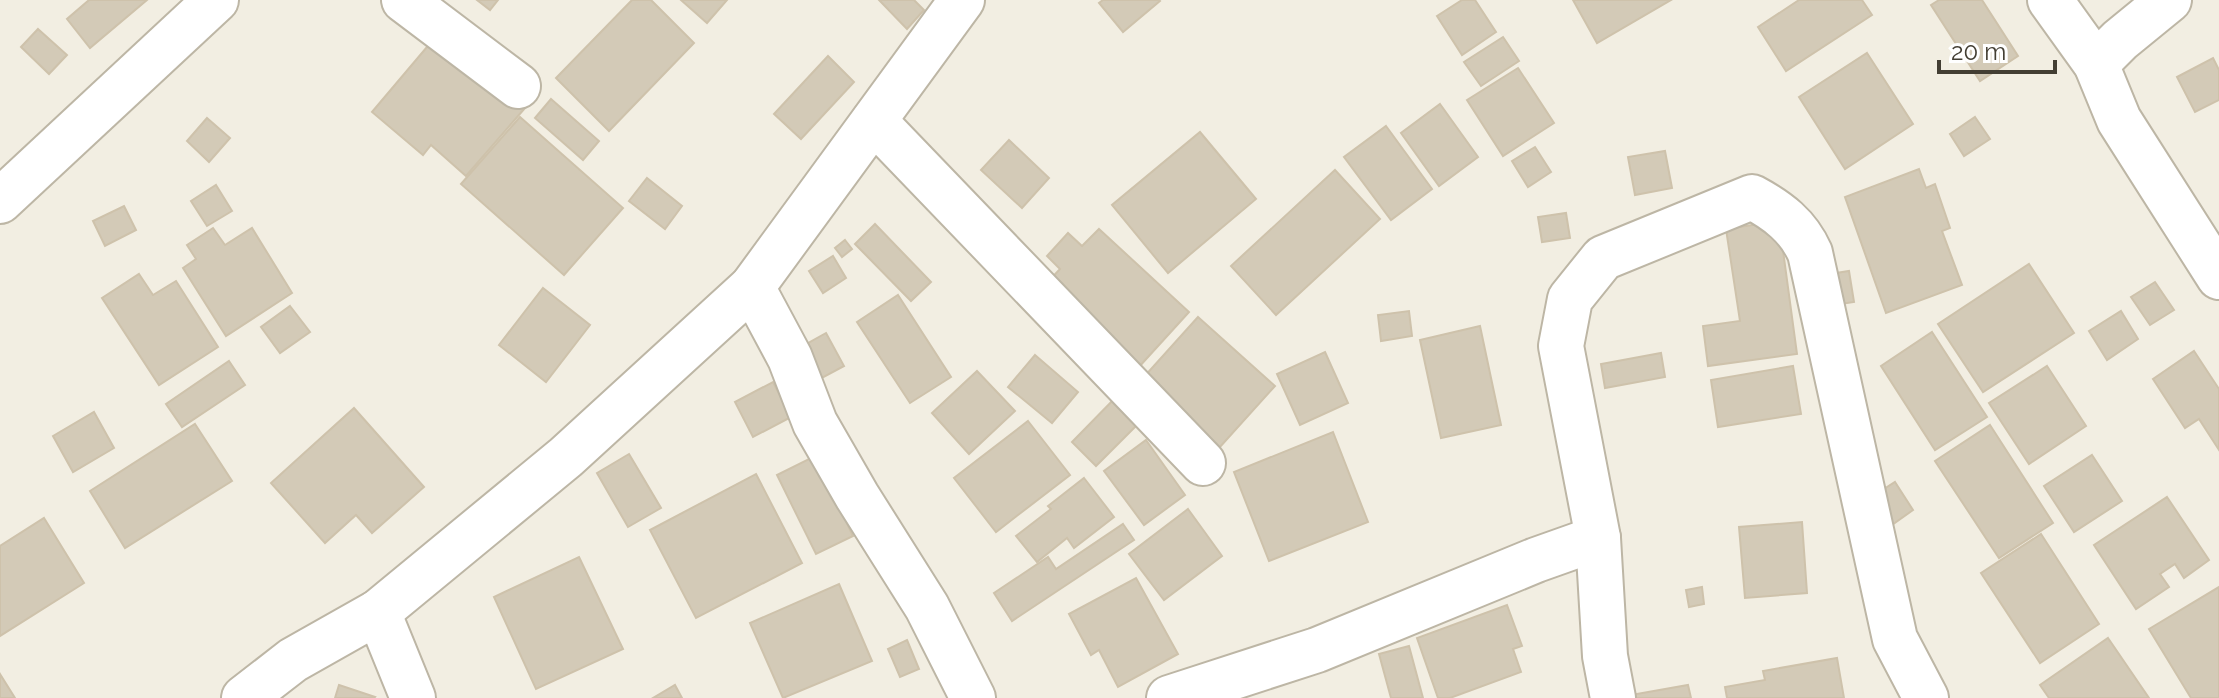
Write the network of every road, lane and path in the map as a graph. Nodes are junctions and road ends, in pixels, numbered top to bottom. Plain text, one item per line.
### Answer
1 (216, 0) edge
2 (404, 0) edge
3 (962, 0) edge
4 (2050, 0) edge
5 (2169, 0) edge
6 (2096, 64) junction
7 (518, 86) dead end
8 (874, 121) junction
9 (0, 201) edge
10 (2219, 277) edge
11 (752, 287) junction
12 (1203, 463) dead end
13 (1598, 538) junction
14 (378, 612) junction
15 (244, 698) edge
16 (413, 698) edge
17 (973, 698) edge
18 (1169, 698) edge
19 (1613, 698) edge
20 (1926, 698) edge

1 - 9 street
2 - 7 street
3 - 8 street
4 - 6 street
5 - 6 street
6 - 10 street
8 - 11 street
8 - 12 street
11 - 14 street
11 - 17 street
13 - 18 street
13 - 19 street
13 - 20 street
14 - 15 street
14 - 16 street

